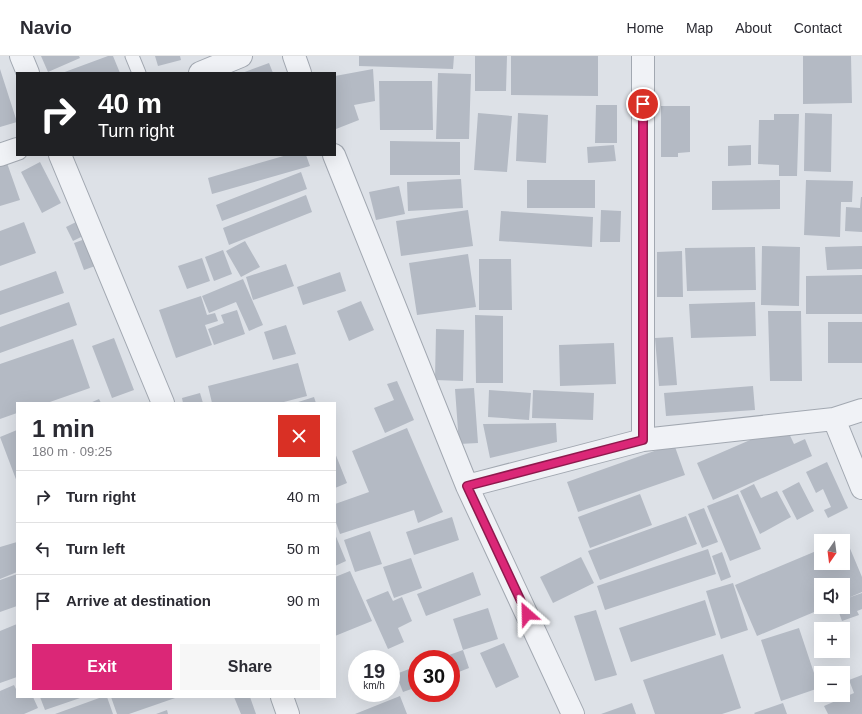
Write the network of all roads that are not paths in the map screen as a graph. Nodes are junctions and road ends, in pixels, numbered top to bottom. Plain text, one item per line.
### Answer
1 (21, 56) edge
2 (132, 56) edge
3 (241, 56) edge
4 (294, 56) edge
5 (643, 56) edge
6 (28, 72) edge
7 (139, 72) edge
8 (202, 72) edge
9 (300, 72) edge
10 (16, 149) edge
11 (0, 155) edge
12 (60, 156) edge
13 (334, 156) edge
14 (163, 402) edge
15 (862, 410) edge
16 (834, 419) junction
17 (643, 440) junction
18 (467, 486) junction
19 (862, 488) edge
20 (282, 698) edge
21 (288, 714) edge
22 (573, 714) edge

1 - 6 street
2 - 7 lane
3 - 8 street
4 - 9 street
5 - 17 street
10 - 11 street
12 - 14 street
13 - 18 street
15 - 16 street
16 - 17 street
16 - 19 street
17 - 18 street
18 - 22 street
20 - 21 street

